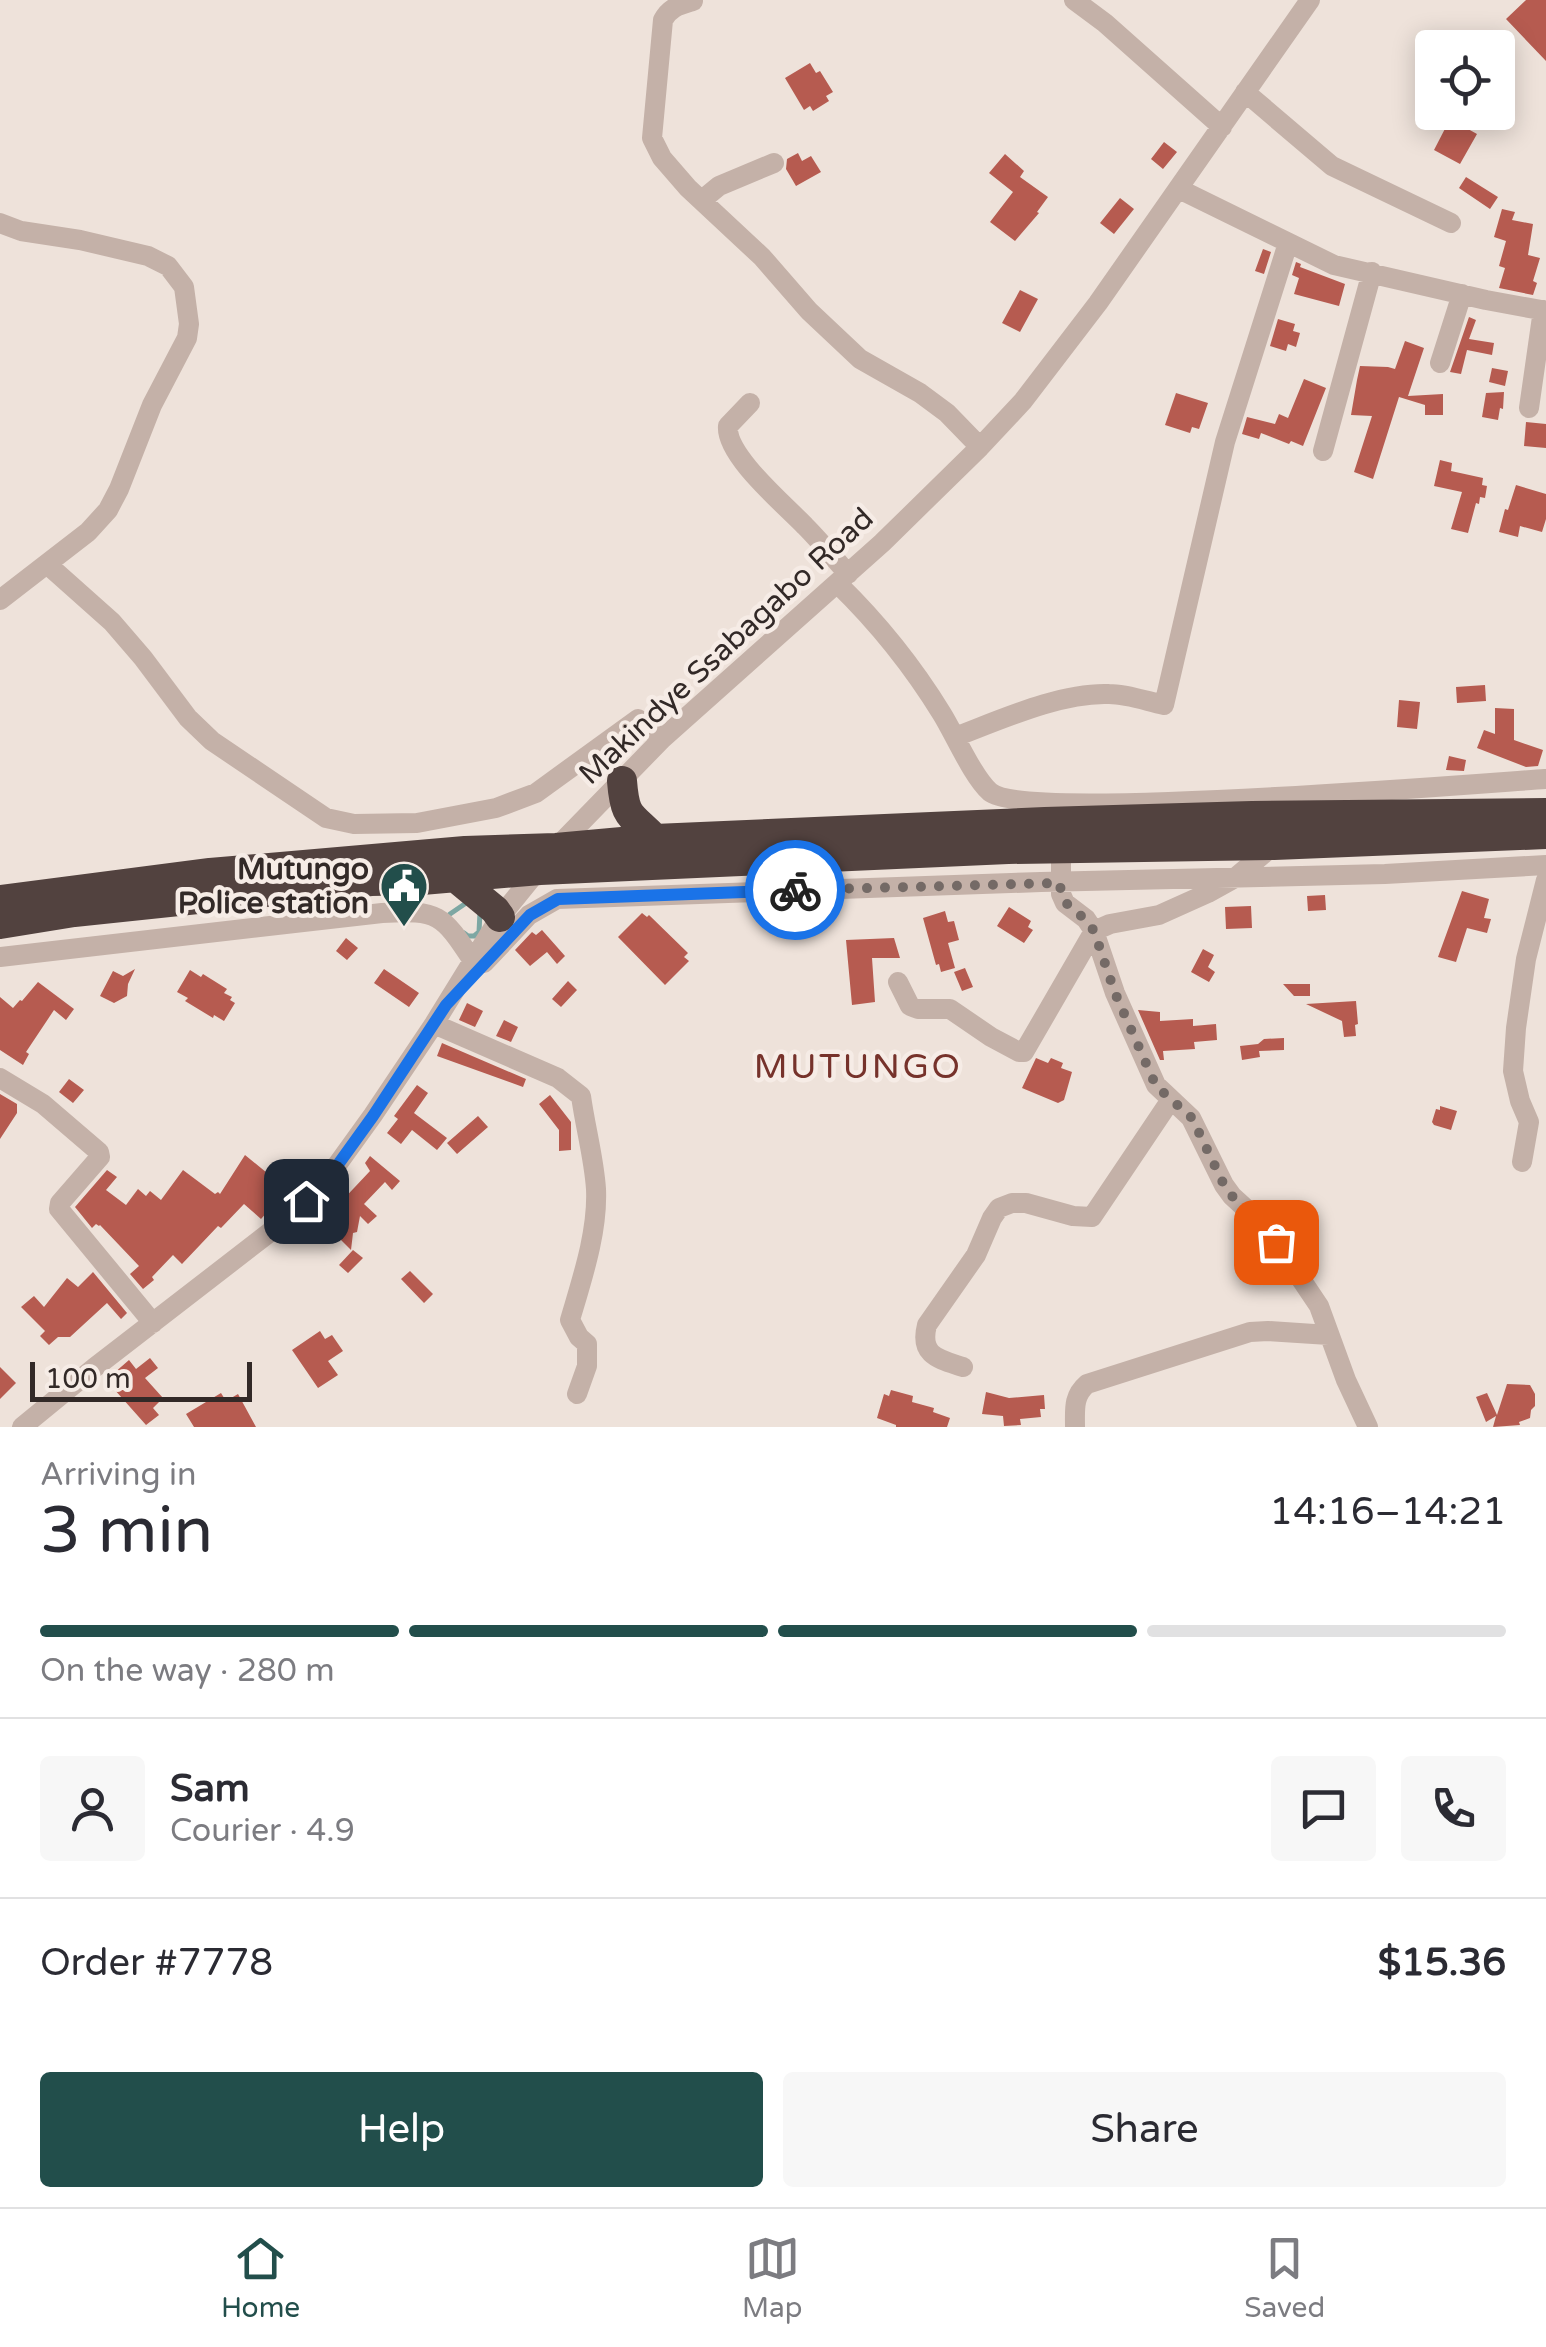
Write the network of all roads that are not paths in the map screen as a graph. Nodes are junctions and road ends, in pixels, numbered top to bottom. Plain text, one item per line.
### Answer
1 (1074, 0) edge
2 (1310, 0) edge
3 (693, 1) edge
4 (1245, 92) junction
5 (1222, 127) junction
6 (774, 163) dead end
7 (1179, 188) junction
8 (702, 200) junction
9 (0, 223) edge
10 (1451, 223) dead end
11 (1288, 243) junction
12 (1372, 272) junction
13 (1462, 294) junction
14 (1544, 311) edge
15 (1440, 362) dead end
16 (750, 403) dead end
17 (1529, 408) dead end
18 (980, 448) junction
19 (1323, 451) dead end
20 (48, 565) junction
21 (843, 579) junction
22 (0, 600) edge
23 (955, 737) junction
24 (662, 738) junction
25 (1546, 778) edge
26 (622, 780) junction
27 (1541, 820) edge
28 (655, 838) junction
29 (1274, 845) junction
30 (1062, 847) junction
31 (548, 859) junction
32 (1546, 866) edge
33 (454, 876) junction
34 (1235, 878) junction
35 (1546, 880) edge
36 (1060, 883) junction
37 (0, 900) edge
38 (500, 917) junction
39 (0, 924) edge
40 (1094, 931) junction
41 (0, 957) edge
42 (473, 961) junction
43 (898, 982) dead end
44 (446, 1005) junction
45 (434, 1024) junction
46 (0, 1078) edge
47 (1170, 1101) junction
48 (1522, 1162) dead end
49 (154, 1323) junction
50 (1329, 1335) junction
51 (963, 1366) dead end
52 (577, 1394) dead end
53 (22, 1427) edge
54 (1076, 1427) edge
55 (1368, 1427) edge

1 - 5 street
2 - 4 street, Makindye Ssabagabo Road
3 - 8 street
4 - 5 street, Makindye Ssabagabo Road
4 - 10 street
5 - 7 street, Makindye Ssabagabo Road
6 - 8 street
7 - 11 street
7 - 18 street, Makindye Ssabagabo Road
8 - 18 street
9 - 20 street
11 - 12 street
11 - 23 street
12 - 13 street
12 - 19 street
13 - 14 street
13 - 15 street
14 - 17 street
16 - 21 street
18 - 21 street, Makindye Ssabagabo Road
20 - 22 street
20 - 24 street
21 - 23 street
21 - 24 street, Makindye Ssabagabo Road
23 - 25 street
24 - 26 street, Makindye Ssabagabo Road
25 - 27 street
26 - 28 highway
26 - 31 street, Makindye Ssabagabo Road
27 - 28 highway
27 - 29 highway
28 - 31 highway
29 - 30 highway
29 - 34 street
30 - 31 highway
30 - 36 street
31 - 33 highway
31 - 37 highway
31 - 38 street, Makindye Ssabagabo Road
32 - 34 street
33 - 38 highway
33 - 39 highway
34 - 36 street
34 - 40 street
35 - 48 street
36 - 40 street
36 - 44 street
38 - 42 street, Makindye Ssabagabo Road
40 - 43 street
40 - 47 street
41 - 42 street
42 - 44 street, Makindye Ssabagabo Road
44 - 45 street, Makindye Ssabagabo Road
45 - 49 street, Makindye Ssabagabo Road
45 - 52 street
46 - 49 street
47 - 50 street
47 - 51 street
49 - 53 street, Makindye Ssabagabo Road
50 - 54 street
50 - 55 street

